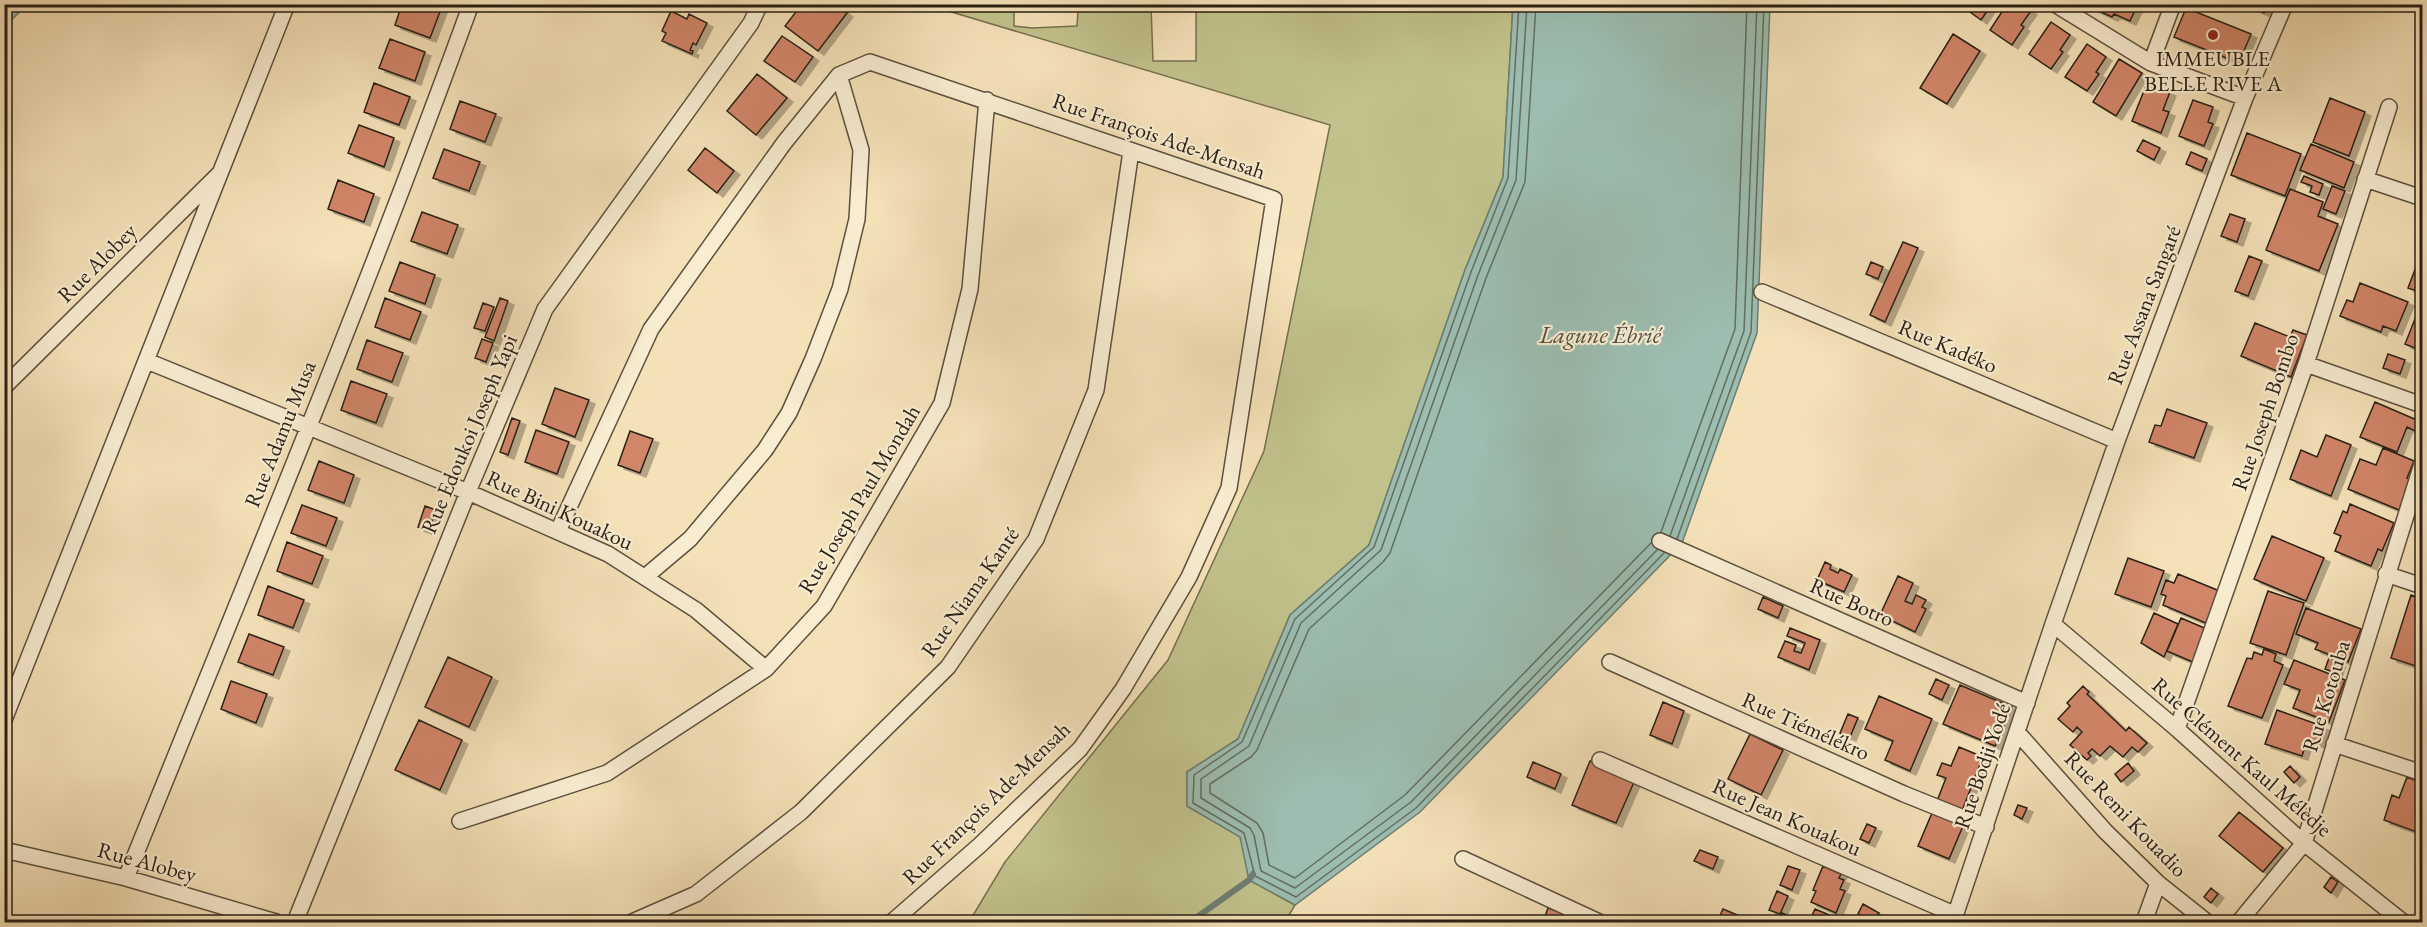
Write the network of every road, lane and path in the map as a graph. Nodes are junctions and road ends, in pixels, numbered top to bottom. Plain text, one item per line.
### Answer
1 (287, 4) edge
2 (471, 4) edge
3 (760, 4) edge
4 (2055, 4) edge
5 (2173, 4) edge
6 (2285, 4) edge
7 (2151, 63) junction
8 (839, 75) junction
9 (2245, 98) junction
10 (987, 100) junction
11 (2389, 107) dead end
12 (1131, 151) junction
13 (221, 172) junction
14 (2365, 179) junction
15 (2422, 198) edge
16 (1762, 292) dead end
17 (147, 362) junction
18 (2306, 364) junction
19 (4, 387) edge
20 (2422, 405) edge
21 (307, 426) junction
22 (2116, 441) junction
23 (2422, 464) edge
24 (468, 492) junction
25 (558, 531) junction
26 (1660, 541) dead end
27 (2386, 574) junction
28 (645, 577) junction
29 (2422, 586) edge
30 (2053, 624) junction
31 (1610, 662) dead end
32 (766, 669) junction
33 (2027, 703) junction
34 (4, 720) edge
35 (2177, 729) junction
36 (2017, 732) junction
37 (2334, 744) junction
38 (1600, 760) dead end
39 (2422, 773) edge
40 (460, 821) dead end
41 (1986, 827) junction
42 (2304, 843) junction
43 (4, 850) edge
44 (1463, 859) dead end
45 (126, 878) junction
46 (2158, 883) junction
47 (1955, 919) edge
48 (276, 922) edge
49 (295, 922) edge
50 (632, 922) edge
51 (892, 922) edge
52 (1599, 922) edge
53 (2144, 922) edge
54 (2207, 922) edge
55 (2239, 922) edge
56 (2403, 922) edge

1 - 13 street
2 - 21 street, Rue Adamu Musa
3 - 24 street, Rue Edoukoi Joseph Yapi
4 - 7 street
5 - 7 street
6 - 9 street, Rue Assana Sangaré
7 - 9 street
8 - 10 street, Rue François Ade-Mensah
8 - 25 street, Rue François Ade-Mensah
8 - 28 street
9 - 22 street, Rue Assana Sangaré
10 - 12 street, Rue François Ade-Mensah
10 - 32 street, Rue Joseph Paul Mondah
11 - 14 street, Rue Joseph Bombo
12 - 50 street, Rue Niama Kanté
12 - 51 street, Rue François Ade-Mensah
13 - 17 street
13 - 19 street, Rue Alobey
14 - 15 street
14 - 18 street, Rue Joseph Bombo
16 - 22 street, Rue Kadéko
17 - 21 street, Rue Bini Kouakou
17 - 34 street
18 - 20 street
18 - 35 street, Rue Joseph Bombo
21 - 24 street, Rue Bini Kouakou
21 - 45 street, Rue Adamu Musa
22 - 30 street, Rue Assana Sangaré
23 - 27 street, Rue Kotouba
24 - 25 street, Rue Bini Kouakou
24 - 49 street, Rue Edoukoi Joseph Yapi
25 - 28 street, Rue Bini Kouakou
26 - 33 street, Rue Botro
27 - 29 street
27 - 37 street, Rue Kotouba
28 - 32 street, Rue Bini Kouakou
30 - 33 street, Rue Bodji Yodé
30 - 35 street, Rue Clément Kaul Mélèdje
31 - 41 street, Rue Tiémélékro
32 - 40 street, Rue Joseph Paul Mondah
33 - 36 street, Rue Bodji Yodé
35 - 42 street, Rue Clément Kaul Mélèdje
36 - 41 street, Rue Bodji Yodé
36 - 46 street, Rue Remi Kouadio
37 - 39 street
37 - 42 street, Rue Kotouba
38 - 47 street, Rue Jean Kouakou
41 - 47 street, Rue Bodji Yodé
42 - 55 street, Rue Kotouba
42 - 56 street, Rue Clément Kaul Mélèdje
43 - 45 street, Rue Alobey
44 - 52 street
45 - 48 street, Rue Alobey
46 - 53 street
46 - 54 street, Rue Remi Kouadio

